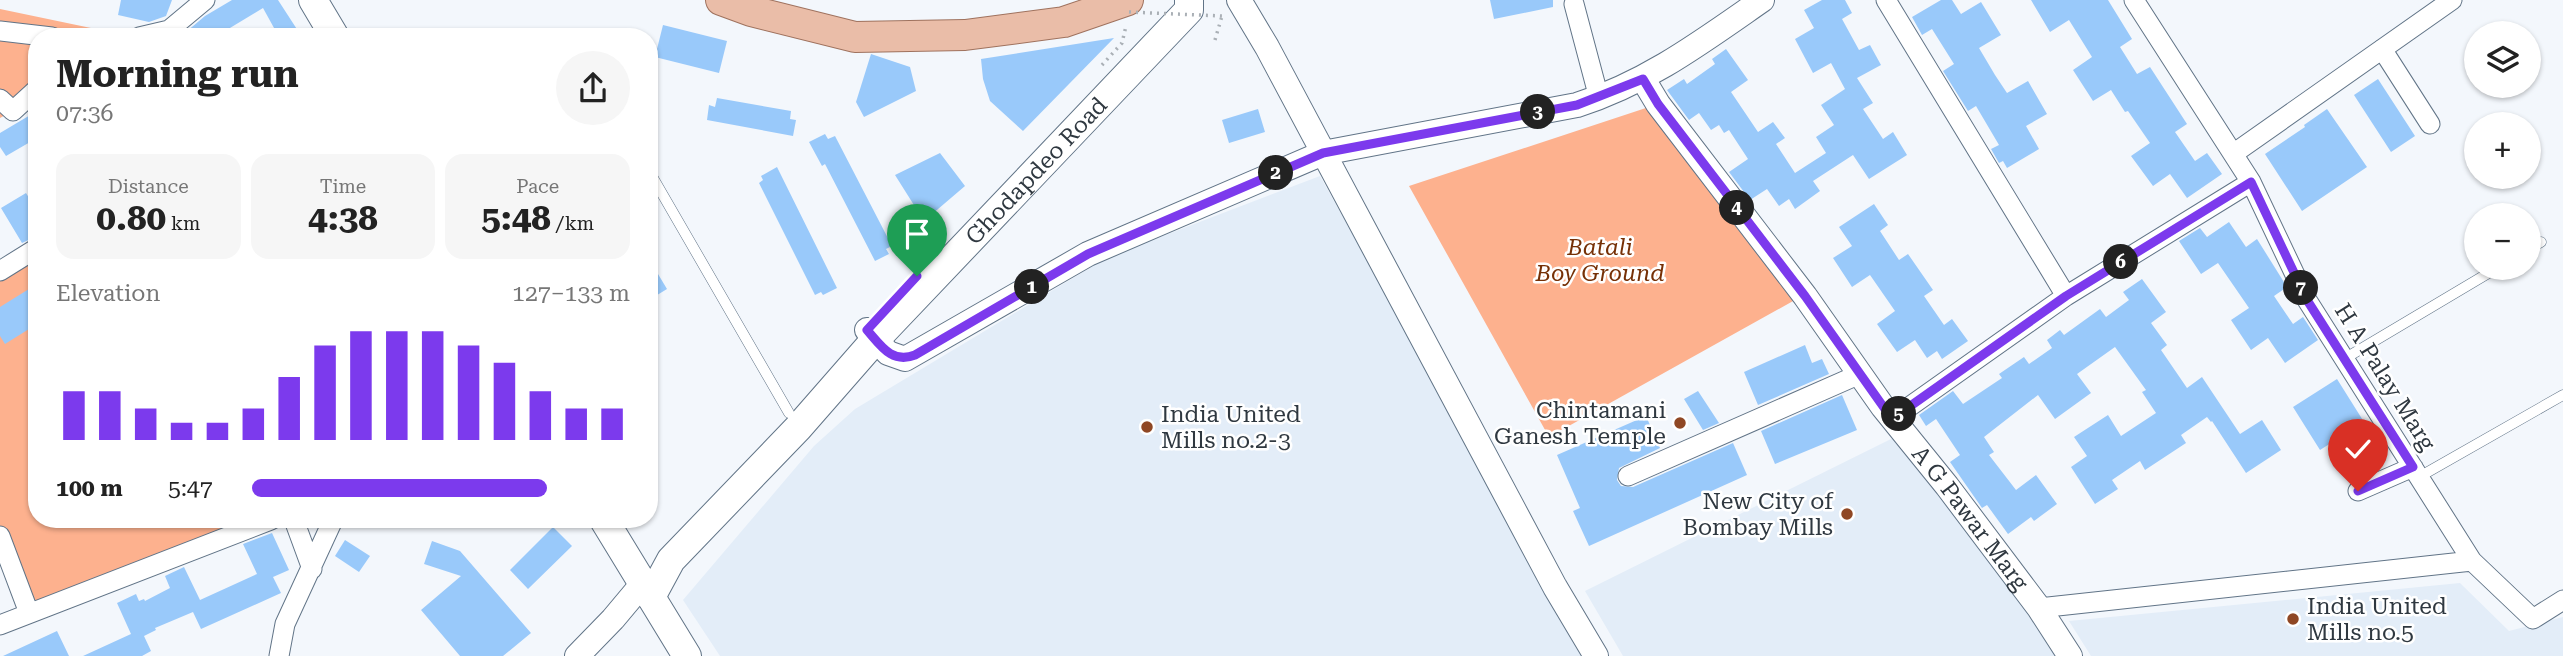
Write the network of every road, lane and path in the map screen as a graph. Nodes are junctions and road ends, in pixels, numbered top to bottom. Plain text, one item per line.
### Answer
1 (205, 0) edge
2 (313, 0) edge
3 (721, 0) edge
4 (1174, 0) edge
5 (1189, 0) edge
6 (1762, 0) edge
7 (1886, 0) edge
8 (2134, 0) edge
9 (2452, 0) edge
10 (1574, 4) dead end
11 (1129, 6) edge
12 (1231, 8) edge
13 (171, 28) edge
14 (330, 28) edge
15 (0, 31) edge
16 (28, 34) edge
17 (1215, 40) dead end
18 (1122, 43) dead end
19 (2382, 50) junction
20 (1102, 65) dead end
21 (1643, 79) junction
22 (28, 97) edge
23 (1599, 98) junction
24 (0, 99) edge
25 (2430, 124) dead end
26 (1323, 153) junction
27 (2233, 155) junction
28 (2251, 182) junction
29 (658, 187) edge
30 (28, 254) edge
31 (0, 271) edge
32 (2477, 280) edge
33 (2066, 296) junction
34 (871, 335) junction
35 (2344, 359) junction
36 (1860, 374) junction
37 (2563, 395) edge
38 (789, 413) junction
39 (1892, 419) junction
40 (2416, 472) junction
41 (1628, 476) dead end
42 (2358, 491) dead end
43 (250, 528) edge
44 (298, 528) edge
45 (330, 528) edge
46 (609, 528) edge
47 (0, 536) edge
48 (2472, 561) junction
49 (312, 569) junction
50 (648, 590) junction
51 (2563, 600) edge
52 (2039, 608) junction
53 (29, 613) junction
54 (0, 625) edge
55 (279, 656) edge
56 (578, 656) edge
57 (598, 656) edge
58 (687, 656) edge
59 (1596, 656) edge
60 (2070, 656) edge

1 - 13 street
2 - 14 main road
3 - 11 main road
4 - 34 main road, Ghodapdeo Road
5 - 34 main road, Ghodapdeo Road
6 - 21 street
7 - 33 street
8 - 27 street, H A Palay Marg
9 - 19 street
10 - 23 street
11 - 12 path, bridge
12 - 17 path
12 - 26 street
15 - 16 street
18 - 20 path
19 - 25 street
19 - 27 street
21 - 23 street
21 - 36 street, A G Pawar Marg
22 - 24 street
23 - 26 street
26 - 34 street
26 - 59 street
27 - 28 street, H A Palay Marg
28 - 33 street
28 - 35 street, H A Palay Marg
29 - 38 lane
30 - 31 street
32 - 35 lane
33 - 39 street
34 - 38 main road, Ghodapdeo Road
34 - 50 main road, Ghodapdeo Road
35 - 40 street, H A Palay Marg
36 - 39 street, A G Pawar Marg
36 - 41 street
37 - 40 lane
38 - 50 main road, Ghodapdeo Road
39 - 52 street, A G Pawar Marg
40 - 42 street
40 - 48 street, H A Palay Marg
43 - 53 street
44 - 49 street
45 - 49 street
46 - 50 main road
47 - 53 street
48 - 51 street, H A Palay Marg
48 - 52 street
49 - 55 street
50 - 56 street
50 - 57 street
50 - 58 main road
52 - 60 street, A G Pawar Marg
53 - 54 street

